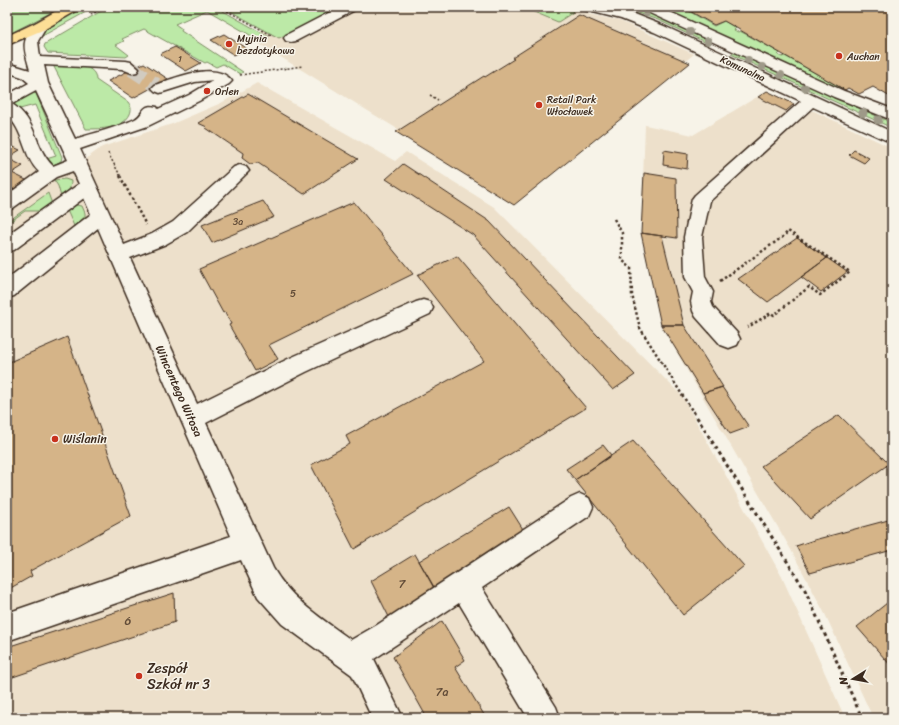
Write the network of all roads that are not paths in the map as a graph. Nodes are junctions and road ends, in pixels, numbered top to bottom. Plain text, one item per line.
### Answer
1 (73, 7) edge
2 (350, 7) edge
3 (590, 7) edge
4 (648, 7) edge
5 (40, 26) junction
6 (291, 38) dead end
7 (7, 41) edge
8 (727, 43) junction
9 (713, 54) junction
10 (36, 61) junction
11 (7, 67) edge
12 (132, 69) tunnel mouth
13 (40, 82) junction
14 (7, 100) edge
15 (812, 100) junction
16 (7, 108) edge
17 (892, 115) edge
18 (142, 122) junction
19 (892, 138) edge
20 (74, 155) junction
21 (240, 171) dead end
22 (50, 173) junction
23 (88, 186) junction
24 (7, 204) edge
25 (101, 216) junction
26 (7, 245) edge
27 (118, 254) junction
28 (7, 290) edge
29 (423, 308) dead end
30 (729, 339) road end
31 (192, 418) junction
32 (580, 507) dead end
33 (248, 544) junction
34 (464, 585) junction
35 (7, 627) edge
36 (357, 661) junction
37 (388, 718) edge
38 (545, 718) edge

1 - 5 main road
2 - 6 street
3 - 9 street, Komunalna
4 - 8 street
5 - 7 main road
5 - 10 street, Wincentego Witosa
8 - 9 street
8 - 17 street
9 - 15 street, Komunalna
10 - 12 street
10 - 13 street, Wincentego Witosa
11 - 13 street
13 - 14 street
13 - 20 street, Wincentego Witosa
15 - 19 street, Komunalna
15 - 30 street
16 - 22 street
18 - 18 street
18 - 20 street
20 - 22 street
20 - 23 street, Wincentego Witosa
21 - 27 street
22 - 24 street
23 - 25 street, Wincentego Witosa
23 - 26 street
25 - 27 street, Wincentego Witosa
25 - 28 street
27 - 31 street, Wincentego Witosa
29 - 31 street
31 - 33 street, Wincentego Witosa
32 - 34 street
33 - 35 street
33 - 36 street, Wincentego Witosa
34 - 36 street
34 - 38 street
36 - 37 street

